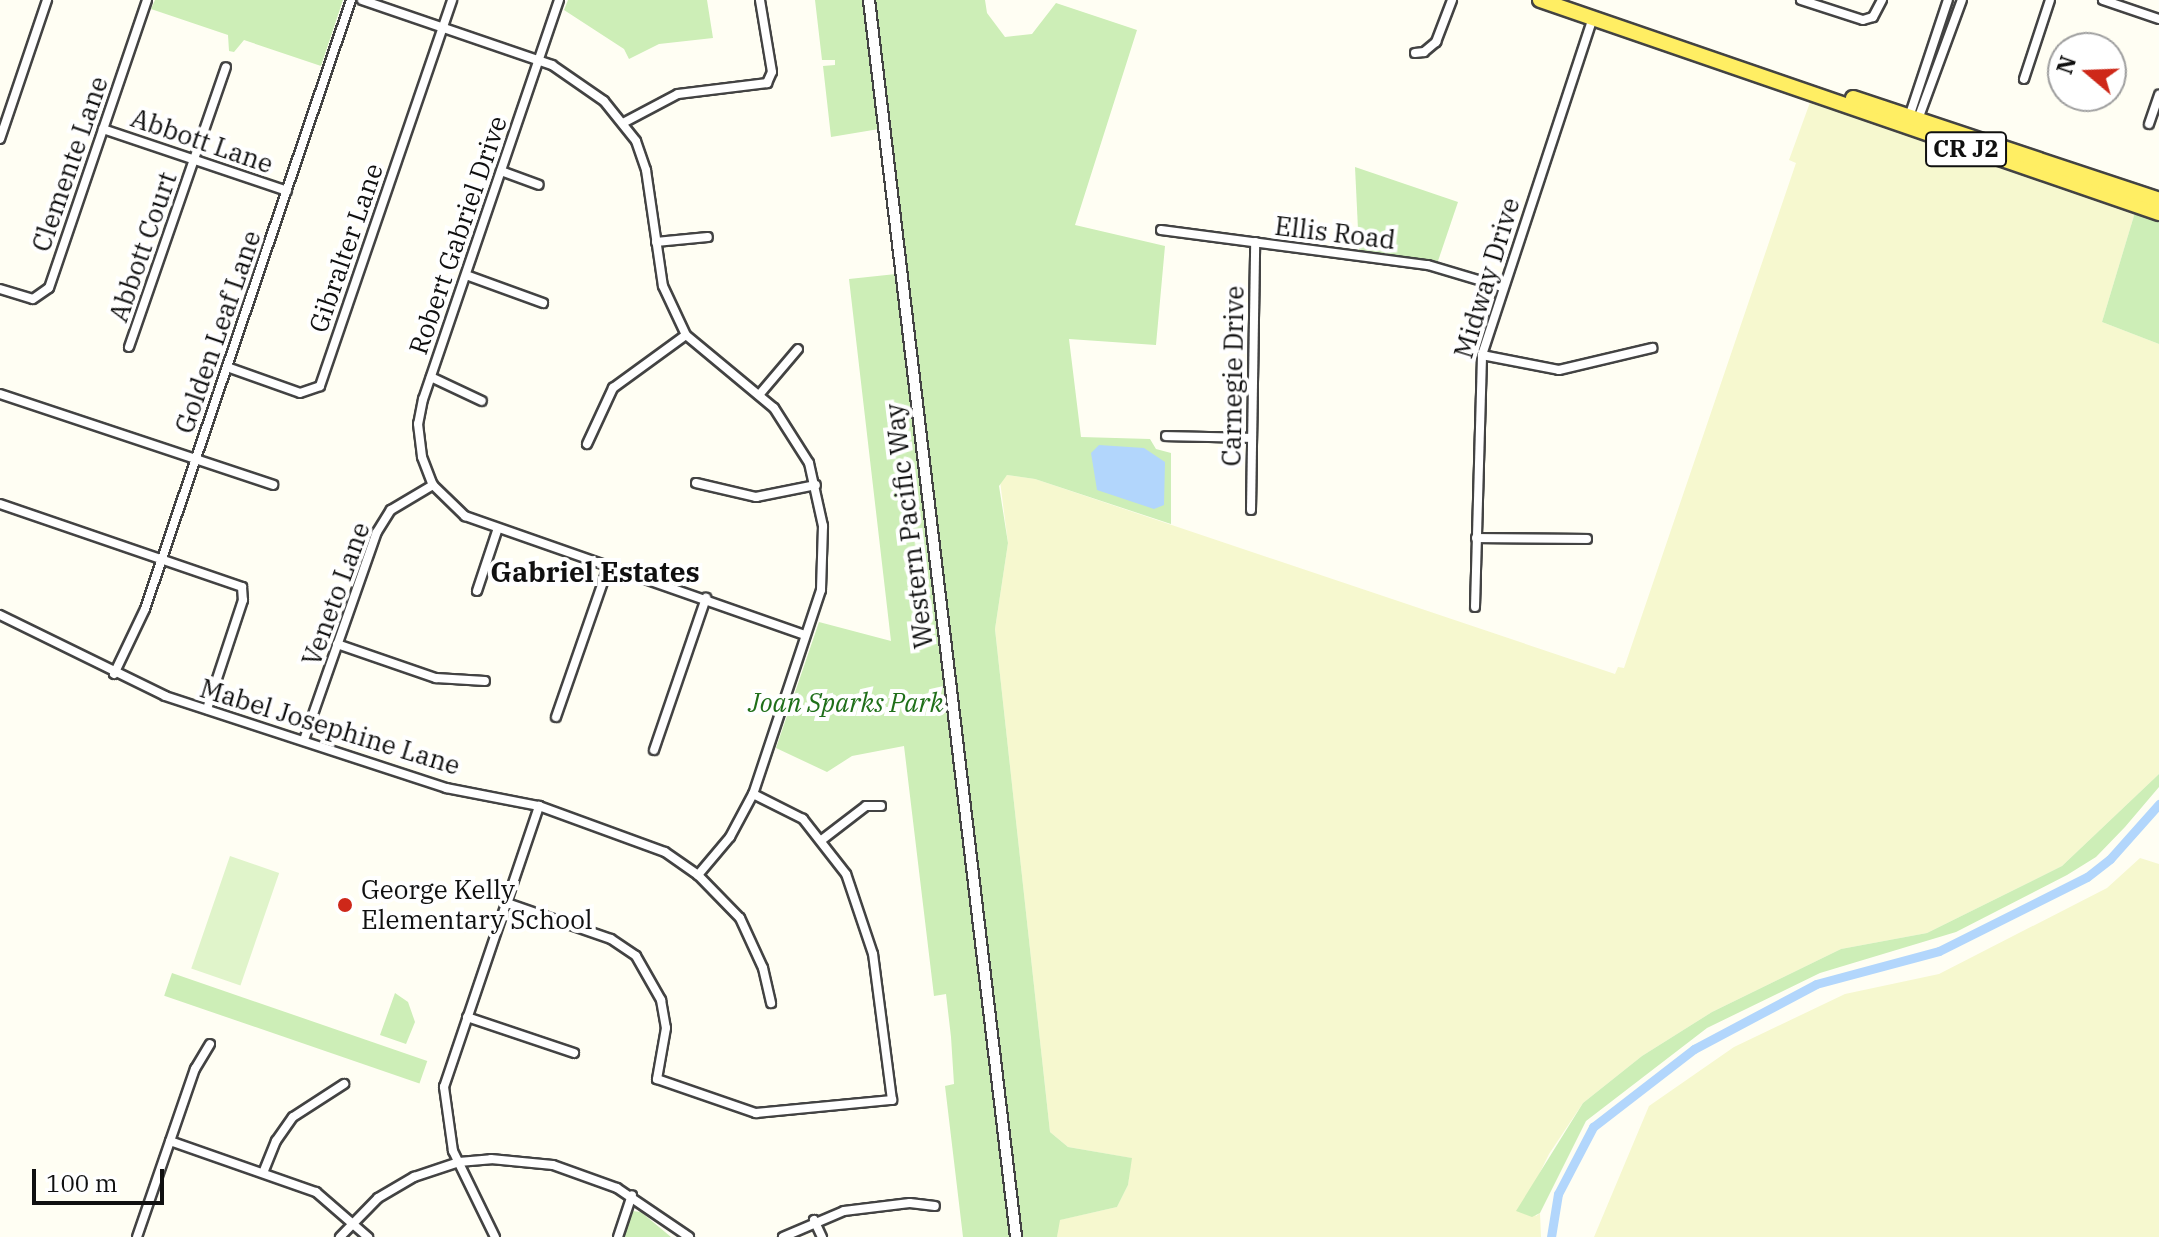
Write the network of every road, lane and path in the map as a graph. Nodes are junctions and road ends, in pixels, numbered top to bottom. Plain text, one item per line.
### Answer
1 (47, 0) edge
2 (147, 0) edge
3 (351, 0) edge
4 (362, 0) edge
5 (452, 0) edge
6 (559, 0) edge
7 (760, 0) edge
8 (869, 0) edge
9 (1452, 0) edge
10 (1540, 0) edge
11 (1801, 0) edge
12 (1882, 0) edge
13 (1948, 0) edge
14 (1962, 0) edge
15 (2050, 0) edge
16 (2103, 0) edge
17 (1593, 18) junction
18 (2159, 19) edge
19 (442, 28) junction
20 (1415, 53) dead end
21 (539, 61) junction
22 (226, 67) dead end
23 (2024, 79) dead end
24 (2159, 95) edge
25 (1914, 120) junction
26 (623, 123) junction
27 (2149, 124) dead end
28 (103, 129) junction
29 (0, 139) edge
30 (194, 160) junction
31 (501, 171) junction
32 (539, 185) dead end
33 (287, 191) junction
34 (2159, 200) edge
35 (2159, 211) edge
36 (1161, 230) dead end
37 (708, 237) dead end
38 (656, 242) junction
39 (1255, 242) junction
40 (466, 275) junction
41 (1502, 287) junction
42 (0, 289) edge
43 (543, 303) dead end
44 (686, 335) junction
45 (129, 347) dead end
46 (1652, 348) dead end
47 (798, 349) dead end
48 (1482, 355) junction
49 (227, 367) junction
50 (431, 377) junction
51 (0, 394) edge
52 (759, 395) junction
53 (482, 401) dead end
54 (1166, 436) dead end
55 (1252, 438) junction
56 (587, 444) dead end
57 (195, 460) junction
58 (696, 483) dead end
59 (273, 485) dead end
60 (433, 485) junction
61 (816, 485) junction
62 (0, 504) edge
63 (1251, 510) dead end
64 (497, 531) junction
65 (1476, 538) junction
66 (1587, 539) dead end
67 (162, 558) junction
68 (609, 565) junction
69 (477, 591) dead end
70 (706, 598) junction
71 (1475, 607) dead end
72 (0, 615) edge
73 (805, 635) junction
74 (337, 644) junction
75 (114, 674) junction
76 (485, 681) dead end
77 (207, 709) junction
78 (556, 717) dead end
79 (304, 740) junction
80 (654, 750) dead end
81 (753, 794) junction
82 (539, 806) junction
83 (881, 806) dead end
84 (823, 839) junction
85 (698, 875) junction
86 (507, 903) junction
87 (771, 1003) dead end
88 (467, 1017) junction
89 (210, 1044) dead end
90 (574, 1053) dead end
91 (344, 1084) dead end
92 (170, 1141) junction
93 (459, 1162) junction
94 (263, 1173) junction
95 (632, 1195) junction
96 (935, 1206) dead end
97 (814, 1220) junction
98 (354, 1221) junction
99 (137, 1237) edge
100 (340, 1237) edge
101 (368, 1237) edge
102 (495, 1237) edge
103 (618, 1237) edge
104 (689, 1237) edge
105 (783, 1237) edge
106 (822, 1237) edge
107 (1016, 1237) edge

1 - 29 street
2 - 28 street, Clemente Lane
3 - 33 street, Golden Leaf Lane
4 - 19 street
5 - 19 street
6 - 21 street, Robert Gabriel Drive
7 - 26 street
8 - 107 street, Western Pacific Way
9 - 20 street
10 - 17 main road
11 - 12 street
13 - 25 street
14 - 25 street
15 - 23 street
16 - 18 street
17 - 25 main road
17 - 41 street, Midway Drive
19 - 21 street
19 - 49 street, Gibralter Lane
21 - 26 street
21 - 31 street, Robert Gabriel Drive
22 - 30 street, Abbott Court
24 - 27 street
25 - 34 main road
25 - 35 main road, CR J2
26 - 38 street
28 - 30 street, Abbott Lane
28 - 42 street, Clemente Lane
30 - 33 street, Abbott Lane
30 - 45 street, Abbott Court
31 - 32 street
31 - 40 street, Robert Gabriel Drive
33 - 49 street, Golden Leaf Lane
36 - 39 street, Ellis Road
37 - 38 street
38 - 44 street
39 - 41 street, Ellis Road
39 - 55 street, Carnegie Drive
40 - 43 street
40 - 50 street, Robert Gabriel Drive
41 - 48 street, Midway Drive
44 - 52 street
44 - 56 street
46 - 48 street
47 - 52 street
48 - 65 street, Midway Drive
49 - 57 street, Golden Leaf Lane
50 - 53 street
50 - 60 street, Robert Gabriel Drive
51 - 57 street
52 - 61 street
54 - 55 street
55 - 63 street, Carnegie Drive
57 - 59 street
57 - 67 street, Golden Leaf Lane
58 - 61 street
60 - 64 street
60 - 74 street, Veneto Lane
61 - 73 street
62 - 67 street
64 - 68 street
64 - 69 street
65 - 66 street
65 - 71 street, Midway Drive
67 - 75 street, Golden Leaf Lane
67 - 77 street
68 - 70 street
68 - 78 street
70 - 73 street
70 - 80 street
72 - 75 street, Mabel Josephine Lane
73 - 81 street
74 - 76 street
74 - 79 street, Veneto Lane
75 - 77 street, Mabel Josephine Lane
77 - 79 street, Mabel Josephine Lane
79 - 82 street, Mabel Josephine Lane
81 - 84 street
81 - 85 street
82 - 85 street, Mabel Josephine Lane
82 - 86 street
83 - 84 street
84 - 86 street
85 - 87 street, Mabel Josephine Lane
86 - 88 street
88 - 90 street
88 - 93 street
89 - 92 street
91 - 94 street
92 - 94 street
92 - 99 street
93 - 95 street
93 - 98 street
93 - 102 street
94 - 98 street
95 - 103 street
95 - 104 street
96 - 97 street
97 - 105 street
97 - 106 street
98 - 100 street
98 - 101 street

